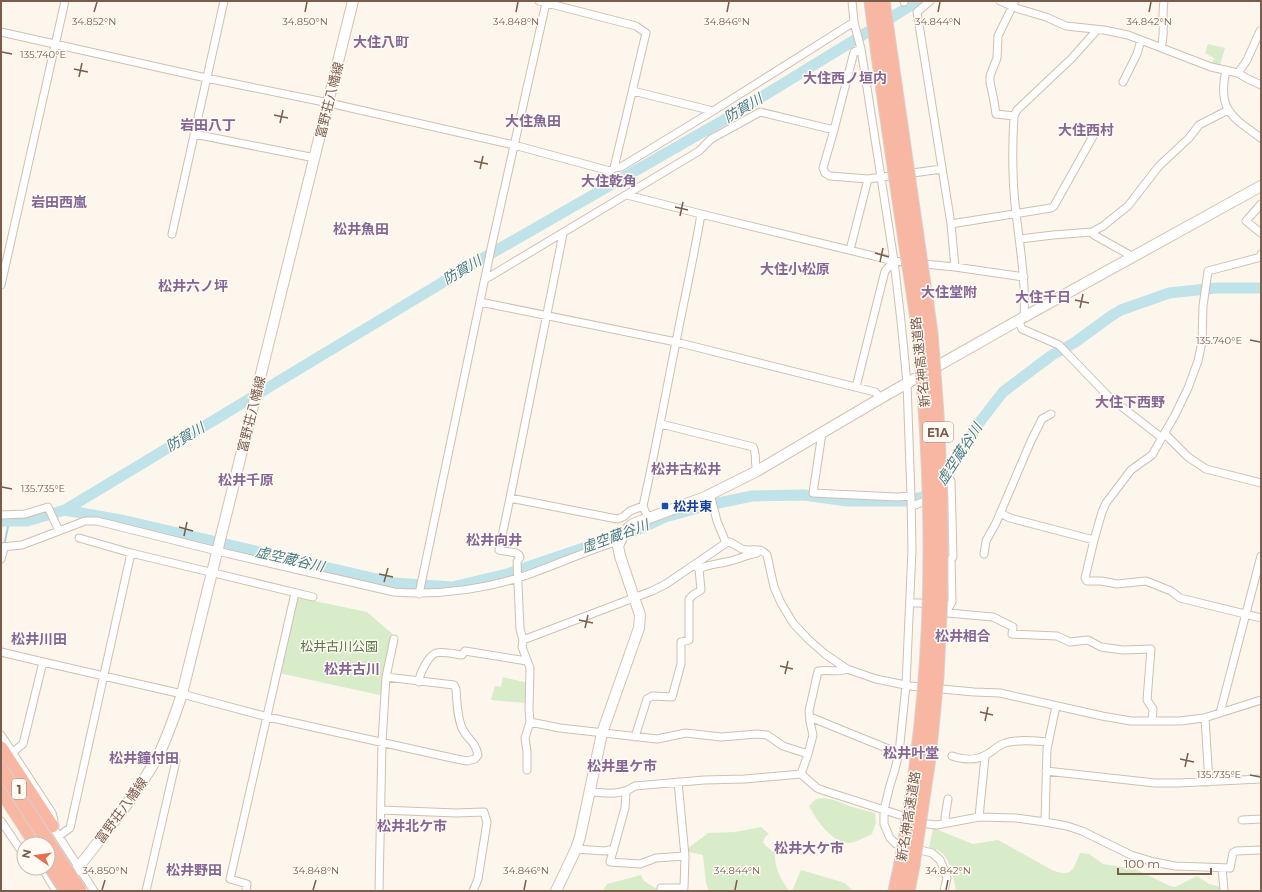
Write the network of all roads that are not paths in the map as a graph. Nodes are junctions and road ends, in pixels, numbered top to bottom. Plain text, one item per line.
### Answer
1 (65, 1) edge
2 (224, 1) edge
3 (353, 1) edge
4 (852, 1) edge
5 (871, 1) edge
6 (883, 1) edge
7 (930, 1) edge
8 (1000, 1) edge
9 (1164, 1) edge
10 (542, 2) edge
11 (1014, 4) edge
12 (854, 22) junction
13 (1097, 30) junction
14 (1, 32) edge
15 (1261, 32) edge
16 (1141, 40) junction
17 (55, 44) junction
18 (861, 48) junction
19 (1161, 48) junction
20 (1226, 70) junction
21 (1238, 73) junction
22 (206, 78) junction
23 (1123, 82) dead end
24 (1261, 85) edge
25 (633, 91) junction
26 (329, 103) junction
27 (1228, 110) junction
28 (713, 111) junction
29 (1014, 116) junction
30 (1097, 128) dead end
31 (834, 130) junction
32 (194, 134) junction
33 (1261, 138) edge
34 (514, 145) junction
35 (315, 158) junction
36 (942, 169) junction
37 (612, 171) junction
38 (882, 177) junction
39 (868, 179) junction
40 (1261, 186) edge
41 (627, 195) junction
42 (1261, 204) edge
43 (1016, 213) junction
44 (701, 214) junction
45 (951, 224) junction
46 (1092, 232) junction
47 (1261, 233) edge
48 (172, 234) dead end
49 (563, 234) junction
50 (1020, 239) junction
51 (850, 250) junction
52 (1261, 254) edge
53 (1132, 258) junction
54 (894, 261) junction
55 (955, 267) junction
56 (1024, 277) junction
57 (485, 278) junction
58 (1, 285) edge
59 (480, 302) junction
60 (547, 316) junction
61 (1021, 318) junction
62 (676, 342) junction
63 (908, 383) junction
64 (856, 388) junction
65 (881, 398) junction
66 (1051, 414) dead end
67 (661, 424) junction
68 (822, 433) junction
69 (1163, 436) junction
70 (757, 471) junction
71 (1261, 483) edge
72 (710, 494) junction
73 (911, 496) junction
74 (510, 498) junction
75 (643, 506) junction
76 (911, 507) junction
77 (1000, 513) junction
78 (1, 515) edge
79 (648, 518) junction
80 (59, 531) junction
81 (622, 536) junction
82 (79, 538) dead end
83 (1094, 540) junction
84 (726, 543) junction
85 (2, 547) edge
86 (218, 547) junction
87 (765, 552) junction
88 (131, 553) junction
89 (984, 554) dead end
90 (1261, 556) edge
91 (1, 559) edge
92 (696, 567) junction
93 (933, 571) dead end
94 (951, 572) junction
95 (212, 573) junction
96 (517, 578) junction
97 (295, 593) junction
98 (419, 594) junction
99 (314, 597) dead end
100 (635, 598) junction
101 (910, 603) junction
102 (946, 612) junction
103 (1245, 614) junction
104 (1261, 618) edge
105 (394, 639) dead end
106 (523, 640) junction
107 (1, 652) edge
108 (43, 662) junction
109 (527, 662) junction
110 (847, 669) junction
111 (103, 676) junction
112 (386, 677) junction
113 (419, 682) junction
114 (906, 685) junction
115 (182, 694) junction
116 (1261, 700) edge
117 (1056, 706) junction
118 (1220, 713) junction
119 (267, 716) junction
120 (810, 717) junction
121 (1205, 718) junction
122 (1152, 721) junction
123 (530, 722) junction
124 (602, 733) junction
125 (1, 735) edge
126 (635, 737) junction
127 (382, 742) junction
128 (1048, 742) junction
129 (892, 750) dead end
130 (6, 754) edge
131 (808, 754) junction
132 (157, 756) junction
133 (952, 756) dead end
134 (985, 757) junction
135 (1, 769) edge
136 (527, 770) dead end
137 (1046, 771) junction
138 (801, 774) junction
139 (1261, 779) edge
140 (678, 782) junction
141 (1209, 782) junction
142 (1, 790) edge
143 (590, 792) junction
144 (626, 792) junction
145 (1, 798) edge
146 (948, 799) dead end
147 (1, 806) edge
148 (381, 810) junction
149 (884, 810) junction
150 (979, 817) junction
151 (1261, 819) edge
152 (1242, 820) dead end
153 (1, 821) edge
154 (1045, 822) junction
155 (946, 823) junction
156 (55, 831) junction
157 (21, 836) edge
158 (26, 836) edge
159 (31, 836) edge
160 (16, 843) edge
161 (576, 849) junction
162 (614, 849) junction
163 (1261, 850) edge
164 (685, 856) junction
165 (907, 864) junction
166 (78, 867) junction
167 (1222, 868) junction
168 (56, 875) edge
169 (47, 876) edge
170 (51, 876) edge
171 (661, 888) dead end
172 (1224, 890) dead end
173 (56, 891) edge
174 (61, 891) edge
175 (66, 891) edge
176 (80, 891) edge
177 (86, 891) edge
178 (94, 891) edge
179 (146, 891) edge
180 (246, 891) edge
181 (380, 891) edge
182 (473, 891) edge
183 (556, 891) edge
184 (895, 891) edge
185 (908, 891) edge
186 (944, 891) edge

1 - 17 street
2 - 22 street
3 - 26 street, 富野荘八幡線
4 - 12 street
5 - 165 highway, 新名神高速道路 / E1A, bridge
6 - 165 highway, 新名神高速道路 / E1A, bridge
7 - 36 street
8 - 11 street
9 - 19 street
10 - 25 street
10 - 34 street
11 - 13 street
11 - 29 street
12 - 18 street
12 - 28 street
13 - 16 street
13 - 29 street
14 - 17 street
15 - 21 street
16 - 19 street
16 - 23 street
17 - 22 street
17 - 58 street
18 - 31 street
18 - 38 street
19 - 20 street
20 - 21 street
20 - 27 street
21 - 24 street
22 - 26 street
22 - 32 street
25 - 28 street
25 - 37 street
26 - 34 street
26 - 35 street, 富野荘八幡線
27 - 33 street
27 - 46 street
28 - 37 street
29 - 43 street
30 - 43 street
31 - 39 street
31 - 41 street
32 - 35 street
32 - 48 street
34 - 37 street
34 - 57 street
35 - 86 street, 富野荘八幡線
36 - 38 street
36 - 45 street
38 - 39 street
38 - 54 street
39 - 51 street
40 - 53 street
41 - 44 street
41 - 49 street
42 - 47 street
43 - 45 street
43 - 50 street
44 - 51 street
44 - 62 street
45 - 55 street
46 - 50 street
46 - 53 street
49 - 57 street
49 - 60 street
50 - 56 street
51 - 54 street
52 - 69 street
53 - 61 street
54 - 55 street
54 - 63 street
54 - 64 street
55 - 56 street
56 - 61 street
57 - 59 street
59 - 60 street
59 - 98 street
60 - 62 street
60 - 74 street
61 - 63 street
61 - 69 street
62 - 64 street
62 - 67 street
63 - 65 street
63 - 73 street
64 - 65 street
65 - 68 street
66 - 77 street
67 - 70 street
67 - 75 street
68 - 70 street
68 - 73 street
69 - 71 street
69 - 83 street
70 - 72 street
72 - 79 street
72 - 84 street
73 - 76 street
74 - 75 street
74 - 96 street
75 - 79 street
76 - 94 street
76 - 101 street
77 - 83 street
77 - 89 street
78 - 80 street
79 - 81 street
80 - 85 street
80 - 86 street
81 - 96 street
81 - 100 street
82 - 88 street
83 - 103 street
84 - 87 street
84 - 92 street
85 - 91 street
86 - 95 street, 富野荘八幡線
86 - 98 street
87 - 92 street
87 - 110 street
88 - 95 street
88 - 111 street
90 - 103 street
92 - 100 street
92 - 126 street
93 - 94 street
94 - 102 street
95 - 97 street
95 - 115 street, 富野荘八幡線
96 - 98 street
96 - 106 street
97 - 99 street
97 - 119 street
100 - 106 street
100 - 124 street
101 - 102 street
101 - 114 street
102 - 122 street
103 - 104 street
103 - 118 street
105 - 112 street
106 - 109 street
107 - 108 street
108 - 111 street
108 - 130 street
109 - 113 street
109 - 123 street
110 - 114 street
110 - 120 street
111 - 115 street
111 - 156 street
112 - 113 street
112 - 127 street
113 - 127 street
114 - 117 street
114 - 149 street
115 - 119 street
115 - 132 street, 富野荘八幡線
116 - 118 street
117 - 122 street
117 - 128 street
118 - 121 street
119 - 127 street
119 - 180 street
120 - 129 street
120 - 131 street
121 - 122 street
121 - 141 street
123 - 124 street
123 - 136 street
124 - 126 street
124 - 143 street
125 - 130 street
126 - 131 street
127 - 148 street
128 - 134 street
128 - 137 street
130 - 156 highway
130 - 177 highway, 1
131 - 138 street
132 - 166 street, 富野荘八幡線
132 - 179 street
133 - 134 street
134 - 150 street
135 - 176 highway, bridge
137 - 141 street
137 - 154 street
138 - 140 street
138 - 149 street
139 - 141 street
140 - 144 street
140 - 164 street
142 - 159 highway
143 - 144 street
143 - 161 street
144 - 162 street
145 - 158 highway, 1
146 - 155 street
147 - 157 highway
148 - 181 street
148 - 182 street
149 - 155 street
149 - 186 street
150 - 154 street
150 - 155 street
151 - 152 street
153 - 160 street
154 - 167 street
156 - 166 street
161 - 162 street
161 - 183 street
162 - 164 street
163 - 167 street
164 - 171 street
165 - 184 highway, 新名神高速道路 / E1A
165 - 185 highway, 新名神高速道路 / E1A
166 - 174 street, 富野荘八幡線
166 - 178 street
167 - 172 street
168 - 175 highway, bridge
169 - 173 street
170 - 174 highway

